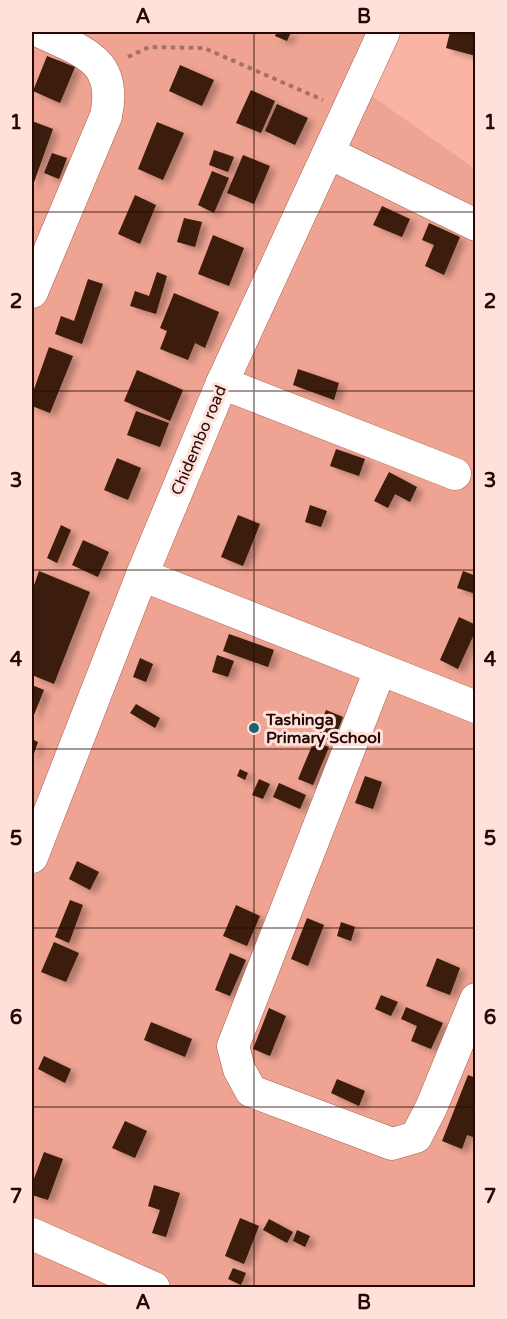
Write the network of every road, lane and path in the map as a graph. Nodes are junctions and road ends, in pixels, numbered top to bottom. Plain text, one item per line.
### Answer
1 (40, 32) edge
2 (384, 32) edge
3 (103, 70) junction
4 (348, 111) junction
5 (329, 153) junction
6 (476, 225) edge
7 (32, 292) edge
8 (222, 383) junction
9 (455, 474) dead end
10 (142, 575) junction
11 (380, 669) junction
12 (476, 707) edge
13 (38, 824) edge
14 (32, 857) edge
15 (476, 999) edge
16 (32, 1234) edge
17 (139, 1285) edge

1 - 3 street
2 - 4 street, Chidembo road
3 - 4 path
3 - 7 street
4 - 5 street, Chidembo road
5 - 6 street
5 - 8 street, Chidembo road
8 - 9 street
8 - 10 street, Chidembo road
10 - 11 street
10 - 13 street, Chidembo road
11 - 12 street
11 - 15 street
13 - 14 street, Chidembo road
16 - 17 street

